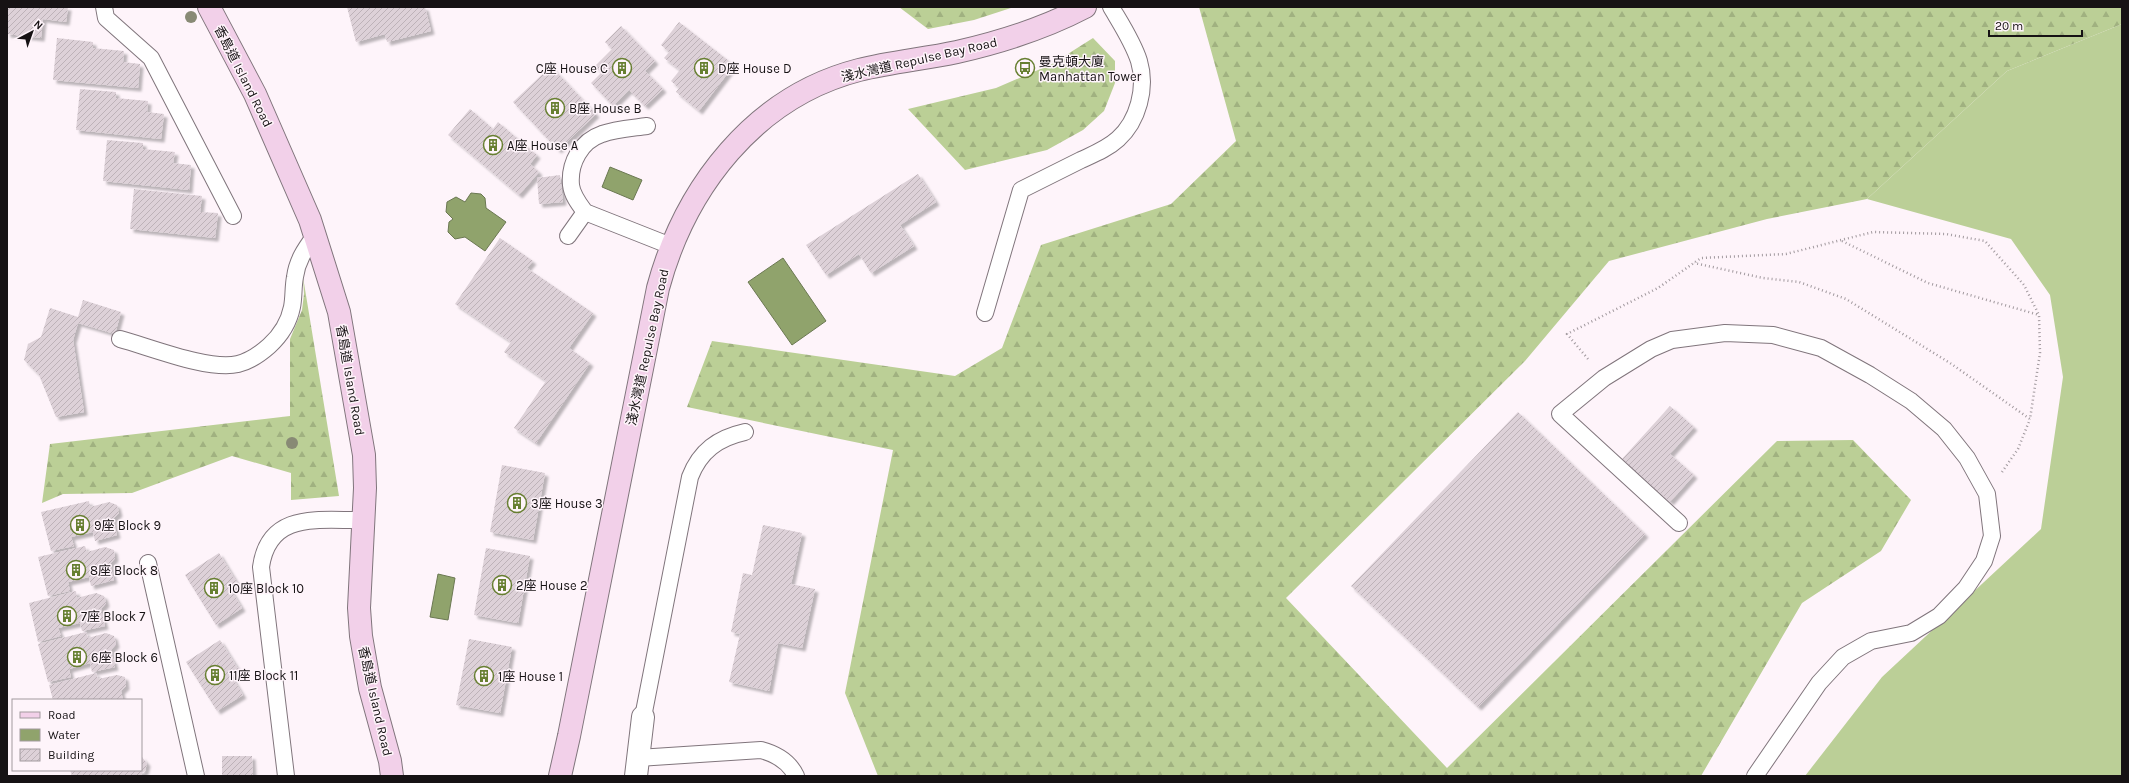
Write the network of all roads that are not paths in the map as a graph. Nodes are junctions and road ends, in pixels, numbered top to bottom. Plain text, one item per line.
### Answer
1 (104, 7) edge
2 (209, 7) edge
3 (1085, 7) edge
4 (1111, 7) edge
5 (647, 126) dead end
6 (585, 212) junction
7 (233, 216) dead end
8 (568, 236) dead end
9 (314, 237) junction
10 (671, 246) junction
11 (985, 313) dead end
12 (120, 339) dead end
13 (745, 432) dead end
14 (364, 520) junction
15 (1679, 524) dead end
16 (148, 563) dead end
17 (643, 717) joint
18 (637, 767) edge
19 (196, 776) edge
20 (286, 776) edge
21 (392, 776) edge
22 (560, 776) edge
23 (796, 776) edge
24 (1755, 776) edge

1 - 7 lane
2 - 9 main road, 香島道 Island Road
3 - 10 main road, 淺水灣道 Repulse Bay Road
4 - 11 lane
5 - 6 lane
6 - 8 lane
6 - 10 lane
9 - 12 lane
9 - 14 main road, 香島道 Island Road
10 - 22 main road, 淺水灣道 Repulse Bay Road
13 - 17 lane
14 - 20 lane
14 - 21 main road, 香島道 Island Road
15 - 24 lane
16 - 19 lane
17 - 18 street
18 - 23 lane

